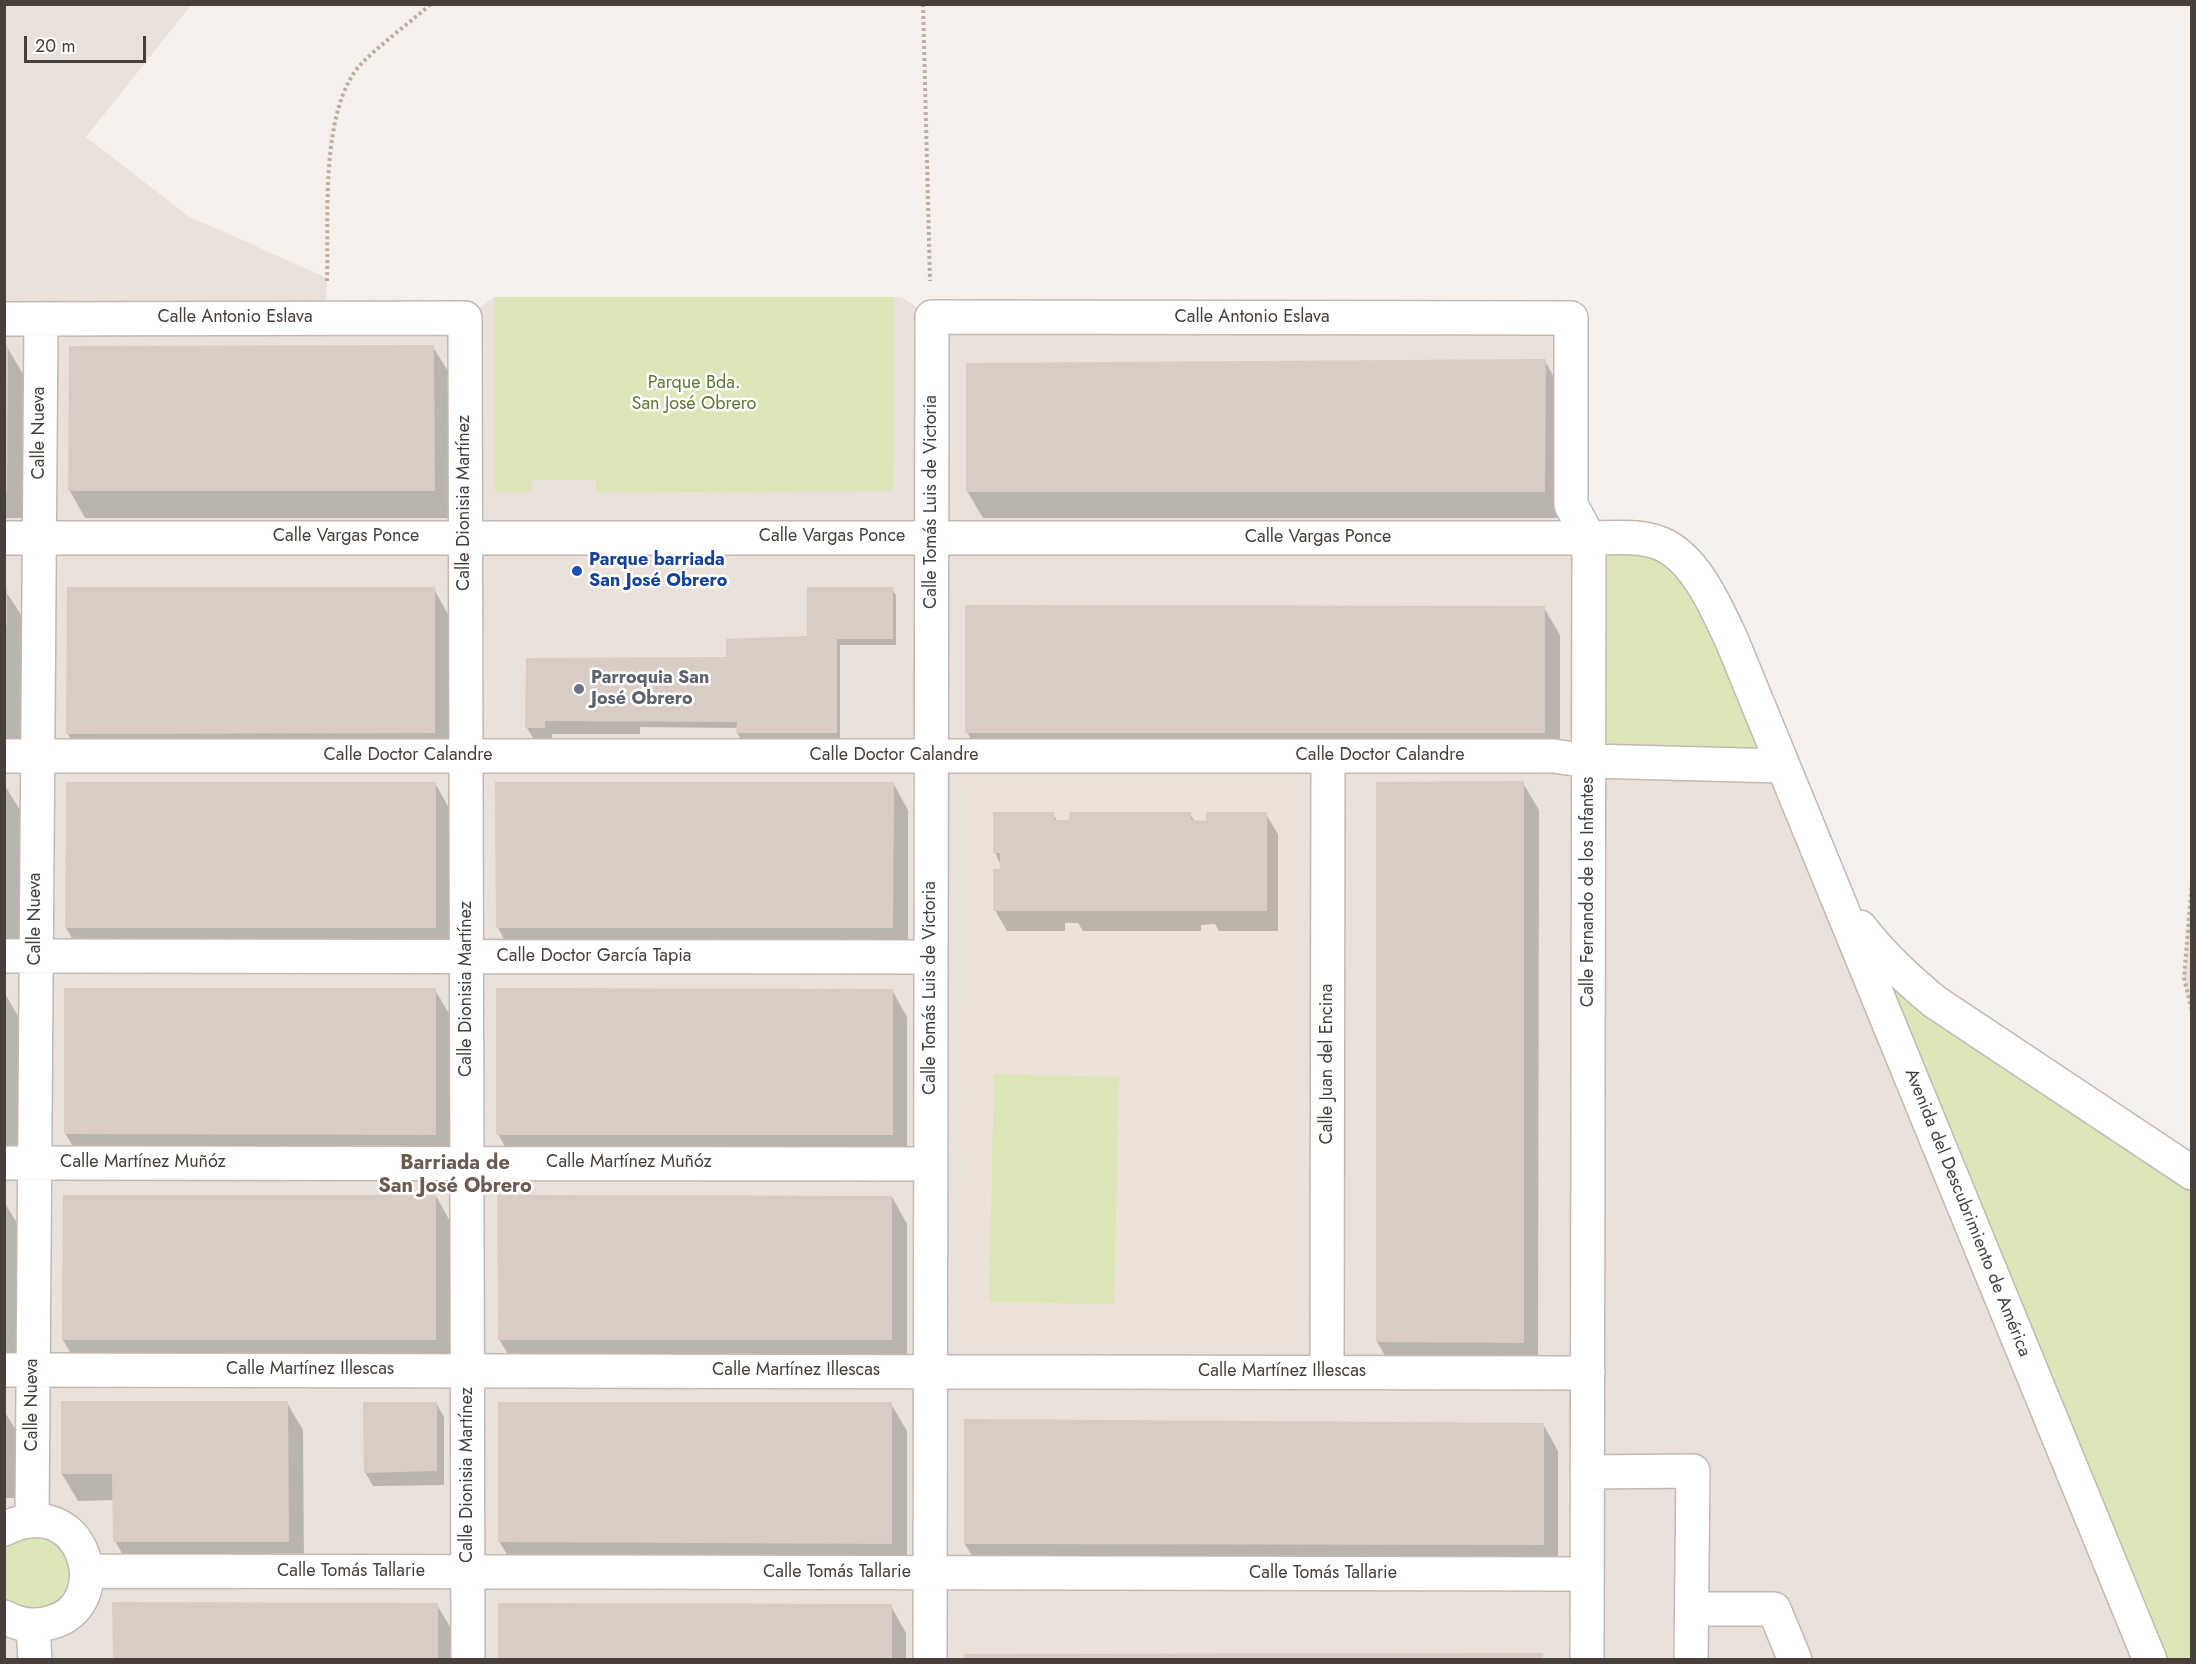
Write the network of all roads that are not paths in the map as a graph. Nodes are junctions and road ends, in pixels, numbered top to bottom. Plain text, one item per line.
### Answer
1 (932, 317) joint
2 (465, 318) joint
3 (1571, 318) joint
4 (4, 319) edge
5 (41, 319) junction
6 (466, 537) junction
7 (931, 537) junction
8 (4, 538) edge
9 (39, 538) junction
10 (1589, 538) junction
11 (1659, 543) joint
12 (4, 756) edge
13 (38, 756) junction
14 (466, 756) junction
15 (931, 756) junction
16 (1328, 757) junction
17 (1589, 761) junction
18 (1783, 766) junction
19 (20, 956) edge
20 (467, 957) junction
21 (931, 957) junction
22 (20, 1163) edge
23 (467, 1163) junction
24 (930, 1164) junction
25 (2192, 1173) edge
26 (19, 1370) edge
27 (468, 1370) junction
28 (930, 1370) junction
29 (1327, 1372) junction
30 (1588, 1373) junction
31 (1587, 1472) junction
32 (18, 1524) edge
33 (87, 1571) junction
34 (468, 1572) junction
35 (930, 1574) junction
36 (1587, 1574) junction
37 (1692, 1609) junction
38 (19, 1621) edge
39 (34, 1659) edge
40 (468, 1659) edge
41 (930, 1659) edge
42 (1587, 1659) edge
43 (1691, 1659) edge
44 (1795, 1659) edge
45 (2151, 1659) edge

1 - 3 street, Calle Antonio Eslava
1 - 7 street, Calle Tomás Luis de Victoria
2 - 5 street, Calle Antonio Eslava
2 - 6 street, Calle Dionisia Martínez
3 - 10 street, Calle Fernando de los Infantes
4 - 5 street, Calle Antonio Eslava
5 - 9 street, Calle Nueva
6 - 7 street, Calle Vargas Ponce
6 - 9 street, Calle Vargas Ponce
6 - 14 street, Calle Dionisia Martínez
7 - 10 street, Calle Vargas Ponce
7 - 15 street, Calle Tomás Luis de Victoria
8 - 9 street, Calle Vargas Ponce
9 - 13 street, Calle Nueva
10 - 11 street, Calle Vargas Ponce
10 - 17 street, Calle Fernando de los Infantes
11 - 18 street, Avenida del Descubrimiento de América
12 - 13 street, Calle Doctor Calandre
13 - 14 street, Calle Doctor Calandre
13 - 19 street, Calle Nueva
14 - 15 street, Calle Doctor Calandre
14 - 20 street, Calle Dionisia Martínez
15 - 16 street, Calle Doctor Calandre
15 - 21 street, Calle Tomás Luis de Victoria
16 - 17 street, Calle Doctor Calandre
16 - 29 street, Calle Juan del Encina
17 - 18 street, Calle Doctor Calandre
17 - 30 street, Calle Fernando de los Infantes
18 - 25 street, Avenida del Descubrimiento de América
18 - 45 street, Avenida del Descubrimiento de América
19 - 20 street, Calle Doctor García Tapia
19 - 22 street, Calle Nueva
20 - 21 street, Calle Doctor García Tapia
20 - 23 street, Calle Dionisia Martínez
21 - 24 street, Calle Tomás Luis de Victoria
22 - 23 street, Calle Martínez Muñóz
22 - 26 street, Calle Nueva
23 - 24 street, Calle Martínez Muñóz
23 - 27 street, Calle Dionisia Martínez
24 - 28 street, Calle Tomás Luis de Victoria
26 - 27 street, Calle Martínez Illescas
26 - 32 street, Calle Nueva
27 - 28 street, Calle Martínez Illescas
27 - 34 street, Calle Dionisia Martínez
28 - 29 street, Calle Martínez Illescas
28 - 35 street, Calle Tomás Luis de Victoria
29 - 30 street, Calle Martínez Illescas
30 - 31 street, Calle Fernando de los Infantes
31 - 36 street, Calle Fernando de los Infantes
31 - 37 street
32 - 33 street
33 - 34 street, Calle Tomás Tallarie
33 - 38 street
34 - 35 street, Calle Tomás Tallarie
34 - 40 street, Calle Dionisia Martínez
35 - 36 street, Calle Tomás Tallarie
35 - 41 street, Calle Tomás Luis de Victoria
36 - 42 street, Calle Fernando de los Infantes
37 - 43 street
37 - 44 street
38 - 39 street

